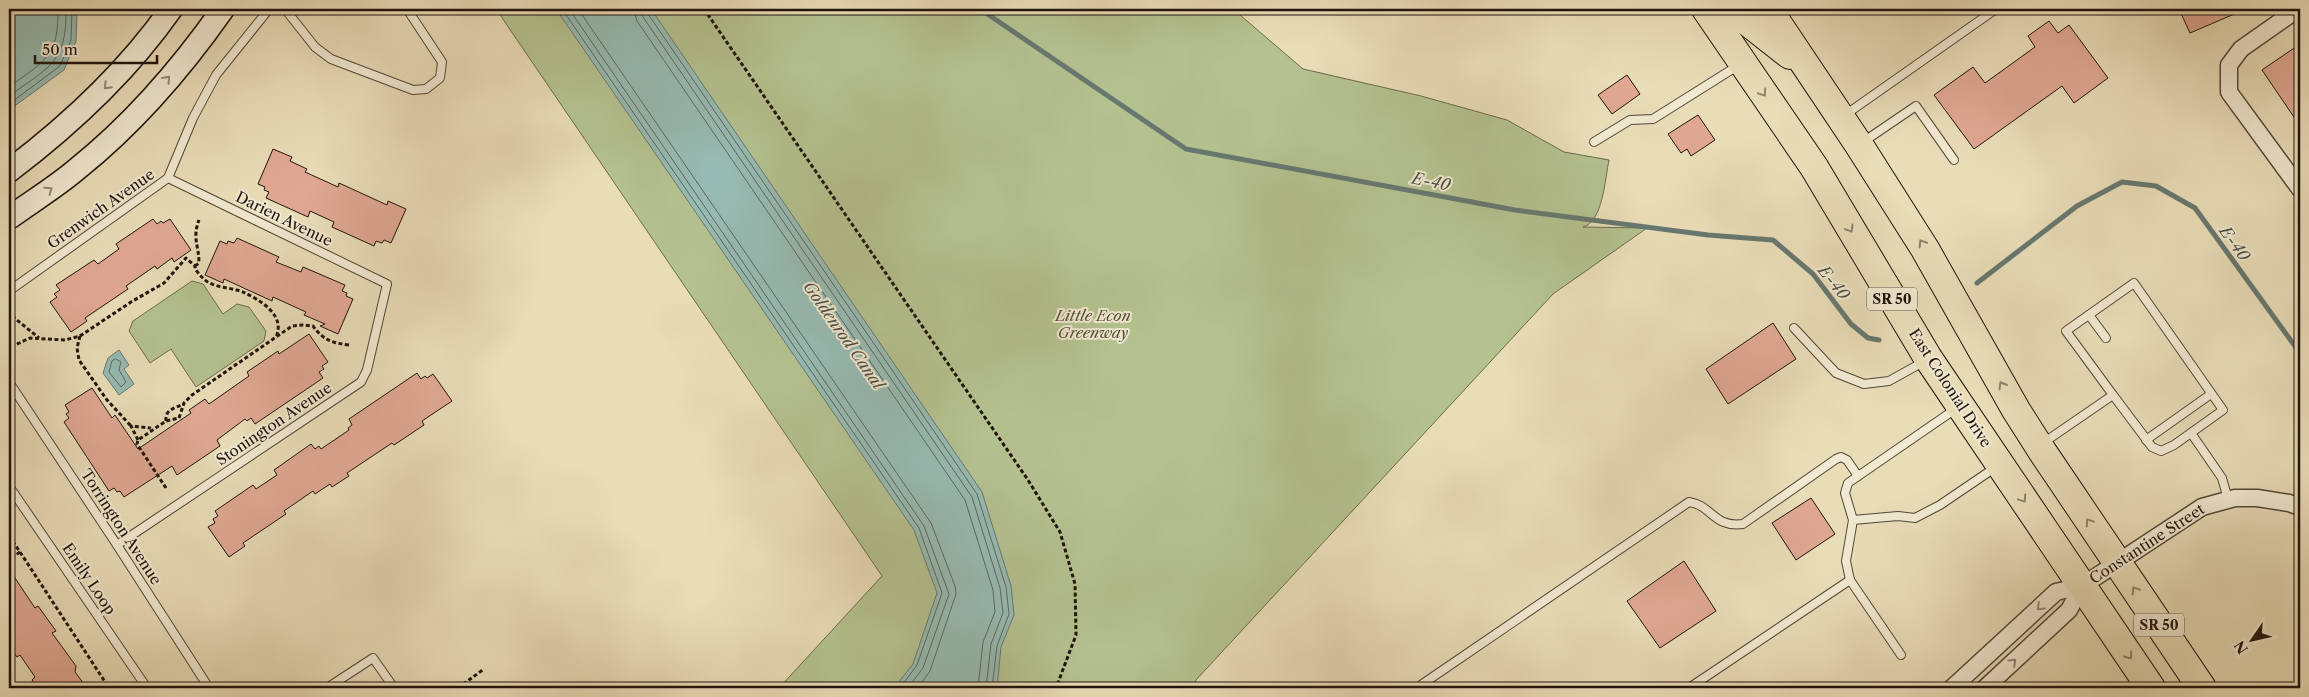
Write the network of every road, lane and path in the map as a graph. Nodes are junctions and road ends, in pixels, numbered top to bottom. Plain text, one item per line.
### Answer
1 (223, 9) edge
2 (269, 9) edge
3 (285, 9) edge
4 (407, 9) edge
5 (704, 9) edge
6 (1706, 9) edge
7 (1737, 9) edge
8 (1768, 9) edge
9 (1996, 9) edge
10 (2298, 9) edge
11 (168, 11) edge
12 (1743, 63) junction
13 (1811, 72) junction
14 (1842, 118) junction
15 (1594, 142) dead end
16 (1859, 145) junction
17 (1954, 160) dead end
18 (9, 171) edge
19 (168, 178) junction
20 (2300, 190) edge
21 (9, 218) edge
22 (199, 220) dead end
23 (195, 266) junction
24 (387, 284) joint
25 (9, 291) edge
26 (2089, 315) junction
27 (12, 316) dead end
28 (1794, 328) dead end
29 (80, 336) junction
30 (40, 338) junction
31 (2106, 338) dead end
32 (275, 339) junction
33 (349, 345) dead end
34 (11, 347) dead end
35 (1928, 358) junction
36 (9, 382) edge
37 (2211, 394) junction
38 (2113, 395) junction
39 (184, 403) junction
40 (1960, 406) junction
41 (166, 421) junction
42 (130, 426) junction
43 (155, 427) junction
44 (2191, 433) junction
45 (138, 440) junction
46 (2146, 440) junction
47 (2039, 445) junction
48 (2000, 464) junction
49 (1858, 476) junction
50 (9, 486) edge
51 (166, 488) dead end
52 (2228, 499) junction
53 (2300, 507) edge
54 (1853, 520) junction
55 (9, 536) edge
56 (117, 545) junction
57 (20, 552) junction
58 (9, 560) edge
59 (2116, 562) junction
60 (1850, 580) junction
61 (2082, 586) junction
62 (1901, 655) dead end
63 (484, 669) dead end
64 (1421, 685) dead end
65 (109, 688) edge
66 (147, 688) edge
67 (209, 688) edge
68 (327, 688) edge
69 (394, 688) edge
70 (458, 688) edge
71 (1056, 688) edge
72 (1690, 688) edge
73 (1952, 688) edge
74 (1985, 688) edge
75 (2151, 688) edge
76 (2202, 688) edge

21 -> 1 street
2 - 19 lane, Grenwich Avenue
3 - 4 lane
5 - 71 path
6 - 12 highway, East Colonial Drive / SR 50
7 - 13 highway
8 - 13 highway, SR 50
9 - 14 lane
10 - 20 street
11 -> 18 street
12 - 15 lane
12 -> 35 highway, East Colonial Drive / SR 50
13 - 14 highway, SR 50
14 - 16 highway, SR 50
16 - 17 lane
47 -> 16 highway, SR 50
19 - 24 lane, Darien Avenue
19 - 25 lane, Grenwich Avenue
22 - 23 path
23 - 29 path
23 - 32 path
24 - 56 lane, Stonington Avenue
26 - 31 lane
26 - 37 lane
26 - 38 lane
27 - 30 path
28 - 35 lane
29 - 30 path
29 - 42 path
30 - 34 path
32 - 33 path
32 - 39 path
35 - 40 highway, East Colonial Drive / SR 50
36 - 56 lane, Torrington Avenue
37 - 44 lane
37 - 46 lane
38 - 46 lane
38 - 47 lane
39 - 41 path
39 - 41 path
40 - 48 highway, East Colonial Drive / SR 50
40 - 49 lane
41 - 43 path
42 - 43 path
42 - 45 path
43 - 45 path
44 - 46 lane
44 - 52 lane
45 - 51 path
59 -> 47 highway, SR 50
48 - 54 lane
48 -> 61 highway, East Colonial Drive / SR 50
49 - 54 lane
49 - 64 lane
50 - 66 lane, Emily Loop
52 - 53 street, Constantine Street
52 - 59 street, Constantine Street
54 - 60 lane
55 - 57 path
56 - 67 lane, Torrington Avenue
57 - 58 path
57 - 65 path
59 - 61 street, Constantine Street
76 -> 59 highway, SR 50
60 - 62 lane
60 - 72 lane
61 -> 73 street, Constantine Street
74 -> 61 street, Constantine Street
61 -> 75 highway, East Colonial Drive / SR 50
63 - 70 path
68 - 69 lane

